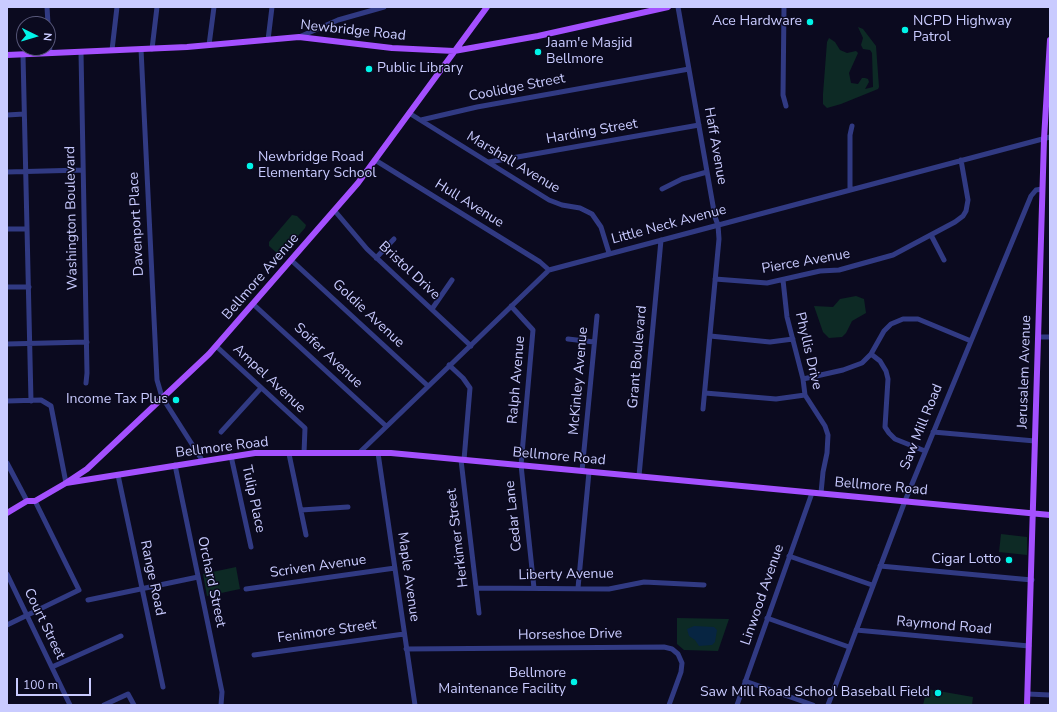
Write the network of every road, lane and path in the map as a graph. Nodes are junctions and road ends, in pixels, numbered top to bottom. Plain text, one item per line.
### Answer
1 (117, 7) edge
2 (157, 7) edge
3 (214, 7) edge
4 (272, 7) edge
5 (384, 7) edge
6 (487, 7) edge
7 (668, 7) edge
8 (678, 7) edge
9 (784, 7) edge
10 (299, 37) junction
11 (268, 40) junction
12 (1050, 40) edge
13 (209, 45) junction
14 (141, 49) junction
15 (152, 49) junction
16 (112, 50) junction
17 (454, 51) junction
18 (81, 52) junction
19 (56, 53) edge
20 (23, 56) edge
21 (689, 69) junction
22 (1049, 70) edge
23 (786, 106) dead end
24 (408, 113) junction
25 (24, 114) junction
26 (7, 115) edge
27 (421, 120) junction
28 (699, 125) junction
29 (852, 126) dead end
30 (1047, 138) edge
31 (375, 160) junction
32 (961, 160) junction
33 (489, 162) junction
34 (83, 170) junction
35 (7, 172) edge
36 (26, 172) junction
37 (707, 172) junction
38 (662, 189) dead end
39 (1042, 189) junction
40 (850, 190) junction
41 (334, 210) junction
42 (718, 225) junction
43 (27, 229) junction
44 (7, 230) edge
45 (932, 235) junction
46 (394, 239) dead end
47 (661, 240) junction
48 (609, 253) junction
49 (376, 258) junction
50 (291, 260) junction
51 (944, 260) dead end
52 (549, 270) junction
53 (715, 279) junction
54 (452, 280) dead end
55 (783, 280) junction
56 (7, 287) edge
57 (29, 287) junction
58 (253, 304) junction
59 (511, 306) junction
60 (432, 309) junction
61 (597, 316) dead end
62 (710, 336) junction
63 (1038, 337) junction
64 (1050, 337) edge
65 (568, 339) dead end
66 (793, 339) junction
67 (971, 341) junction
68 (87, 342) junction
69 (594, 342) junction
70 (30, 343) junction
71 (7, 344) edge
72 (216, 346) junction
73 (471, 346) junction
74 (871, 354) junction
75 (450, 365) junction
76 (803, 379) junction
77 (86, 383) dead end
78 (428, 386) junction
79 (261, 388) junction
80 (704, 393) junction
81 (805, 395) junction
82 (162, 397) junction
83 (31, 400) junction
84 (7, 401) edge
85 (703, 409) dead end
86 (386, 426) junction
87 (221, 432) dead end
88 (933, 432) junction
89 (1035, 441) junction
90 (925, 451) junction
91 (304, 453) junction
92 (359, 453) junction
93 (378, 453) junction
94 (290, 454) junction
95 (231, 456) junction
96 (202, 460) junction
97 (463, 460) junction
98 (7, 463) edge
99 (175, 465) junction
100 (521, 465) junction
101 (586, 471) junction
102 (118, 475) junction
103 (639, 476) junction
104 (66, 483) junction
105 (812, 492) junction
106 (821, 493) junction
107 (27, 501) junction
108 (35, 501) junction
109 (905, 501) junction
110 (348, 508) dead end
111 (301, 510) junction
112 (7, 513) edge
113 (1034, 514) junction
114 (1050, 515) edge
115 (306, 534) dead end
116 (251, 547) dead end
117 (789, 556) junction
118 (880, 566) junction
119 (395, 568) junction
120 (7, 574) edge
121 (198, 577) junction
122 (1032, 580) junction
123 (704, 585) dead end
124 (872, 585) junction
125 (476, 588) junction
126 (534, 588) junction
127 (578, 588) junction
128 (142, 589) junction
129 (246, 589) dead end
130 (88, 600) dead end
131 (479, 613) dead end
132 (27, 615) junction
133 (767, 618) junction
134 (7, 625) edge
135 (856, 630) junction
136 (404, 634) junction
137 (121, 636) dead end
138 (1029, 646) junction
139 (849, 647) junction
140 (406, 649) junction
141 (254, 654) dead end
142 (52, 667) junction
143 (745, 681) junction
144 (163, 687) dead end
145 (1028, 694) junction
146 (1050, 695) edge
147 (70, 705) edge
148 (104, 705) edge
149 (134, 705) edge
150 (222, 705) edge
151 (415, 705) edge
152 (669, 705) edge
153 (737, 705) edge
154 (813, 705) edge
155 (828, 705) edge
156 (1028, 705) edge

1 - 16 street
2 - 15 street
3 - 13 street
4 - 11 street
5 - 10 street
6 - 17 main road, Bellmore Avenue
7 - 17 main road, Newbridge Road
8 - 21 street, Haff Avenue
9 - 23 street
10 - 11 main road, Newbridge Road
10 - 17 main road, Newbridge Road
11 - 13 main road, Newbridge Road
12 - 22 main road, Jerusalem Avenue
13 - 15 main road, Newbridge Road
14 - 15 main road, Newbridge Road
14 - 16 main road, Newbridge Road
14 - 82 street, Davenport Place
16 - 18 main road, Newbridge Road
17 - 24 main road, Bellmore Avenue
18 - 19 main road, Newbridge Road
18 - 34 street, Washington Boulevard
20 - 25 street
21 - 27 street, Coolidge Street
21 - 28 street, Haff Avenue
22 - 30 main road, Jerusalem Avenue
24 - 27 street, Marshall Avenue
24 - 31 main road, Bellmore Avenue
25 - 26 street
25 - 36 street
27 - 33 street, Marshall Avenue
28 - 33 street, Harding Street
28 - 37 street, Haff Avenue
29 - 40 street
30 - 32 street, Little Neck Avenue
30 - 39 main road, Jerusalem Avenue
31 - 41 main road, Bellmore Avenue
31 - 52 street, Hull Avenue
32 - 40 street, Little Neck Avenue
32 - 45 street, Pierce Avenue
33 - 48 street, Marshall Avenue
34 - 36 street
34 - 68 street, Washington Boulevard
35 - 36 street
36 - 43 street
37 - 38 street
37 - 42 street, Haff Avenue
39 - 63 main road, Jerusalem Avenue
39 - 67 street, Saw Mill Road
40 - 42 street, Little Neck Avenue
41 - 49 street, Bristol Drive
41 - 50 main road, Bellmore Avenue
42 - 47 street, Little Neck Avenue
42 - 53 street, Haff Avenue
43 - 44 street
43 - 57 street
45 - 51 street
45 - 55 street, Pierce Avenue
46 - 49 street
47 - 48 street, Little Neck Avenue
47 - 103 street, Grant Boulevard
48 - 52 street, Little Neck Avenue
49 - 60 street, Bristol Drive
50 - 58 main road, Bellmore Avenue
50 - 78 street, Goldie Avenue
52 - 59 street, Little Neck Avenue
53 - 55 street, Pierce Avenue
53 - 62 street, Haff Avenue
54 - 60 street
55 - 66 street, Phyllis Drive
56 - 57 street
57 - 70 street
58 - 72 main road, Bellmore Avenue
58 - 86 street, Soifer Avenue
59 - 73 street, Little Neck Avenue
59 - 100 street, Ralph Avenue
60 - 73 street, Bristol Drive
61 - 69 street, McKinley Avenue
62 - 66 street
62 - 80 street, Haff Avenue
63 - 64 street
63 - 89 main road, Jerusalem Avenue
65 - 69 street
66 - 76 street, Phyllis Drive
67 - 74 street
67 - 88 street, Saw Mill Road
68 - 70 street
68 - 77 street, Washington Boulevard
69 - 101 street, McKinley Avenue
70 - 71 street
70 - 83 street
72 - 79 street, Ampel Avenue
72 - 82 main road, Bellmore Avenue
73 - 75 street, Little Neck Avenue
74 - 76 street
74 - 90 street
75 - 78 street, Little Neck Avenue
75 - 97 street, Herkimer Street
76 - 81 street, Phyllis Drive
78 - 86 street, Little Neck Avenue
79 - 87 street
79 - 91 street, Ampel Avenue
80 - 81 street
80 - 85 street, Haff Avenue
81 - 106 street, Phyllis Drive
82 - 96 street, Davenport Place
82 - 104 main road, Bellmore Avenue
83 - 84 street
83 - 104 street
86 - 92 street, Little Neck Avenue
88 - 89 street
88 - 90 street, Saw Mill Road
89 - 113 main road, Jerusalem Avenue
90 - 109 street, Saw Mill Road
91 - 92 main road, Bellmore Road
91 - 94 main road, Bellmore Road
92 - 93 main road, Bellmore Road
93 - 97 main road, Bellmore Road
93 - 119 street, Maple Avenue
94 - 95 main road, Bellmore Road
94 - 111 street
95 - 96 main road, Bellmore Road
95 - 116 street, Tulip Place
96 - 99 main road, Bellmore Road
97 - 100 main road, Bellmore Road
97 - 125 street, Herkimer Street
98 - 107 street
99 - 102 main road, Bellmore Road
99 - 121 street, Orchard Street
100 - 101 main road, Bellmore Road
100 - 126 street, Cedar Lane
101 - 103 main road, Bellmore Road
101 - 127 street, McKinley Avenue
102 - 104 main road, Bellmore Road
102 - 128 street, Range Road
103 - 105 main road, Bellmore Road
104 - 108 main road, Bellmore Avenue
105 - 106 main road, Bellmore Road
105 - 117 street, Linwood Avenue
106 - 109 main road, Bellmore Road
107 - 108 main road
107 - 112 main road
108 - 132 street
109 - 113 main road, Bellmore Road
109 - 118 street, Saw Mill Road
110 - 111 street
111 - 115 street
113 - 114 main road, Bellmore Road
113 - 122 main road, Jerusalem Avenue
117 - 124 street
117 - 133 street, Linwood Avenue
118 - 122 street
118 - 124 street, Saw Mill Road
119 - 129 street, Scriven Avenue
119 - 136 street, Maple Avenue
120 - 132 street, Court Street
121 - 128 street
121 - 150 street, Orchard Street
122 - 138 main road, Jerusalem Avenue
123 - 127 street, Liberty Avenue
124 - 135 street, Saw Mill Road
125 - 126 street, Liberty Avenue
125 - 131 street, Herkimer Street
126 - 127 street, Liberty Avenue
128 - 130 street
128 - 144 street, Range Road
132 - 134 street
132 - 142 street, Court Street
133 - 139 street
133 - 143 street, Linwood Avenue
135 - 138 street, Raymond Road
135 - 139 street, Saw Mill Road
136 - 140 street, Maple Avenue
136 - 141 street, Fenimore Street
137 - 142 street
138 - 145 main road, Jerusalem Avenue
139 - 155 street, Saw Mill Road
140 - 151 street, Maple Avenue
140 - 152 street, Horseshoe Drive
142 - 147 street, Court Street
143 - 153 street, Linwood Avenue
143 - 154 street
145 - 146 street
145 - 156 main road, Jerusalem Avenue
148 - 149 street

